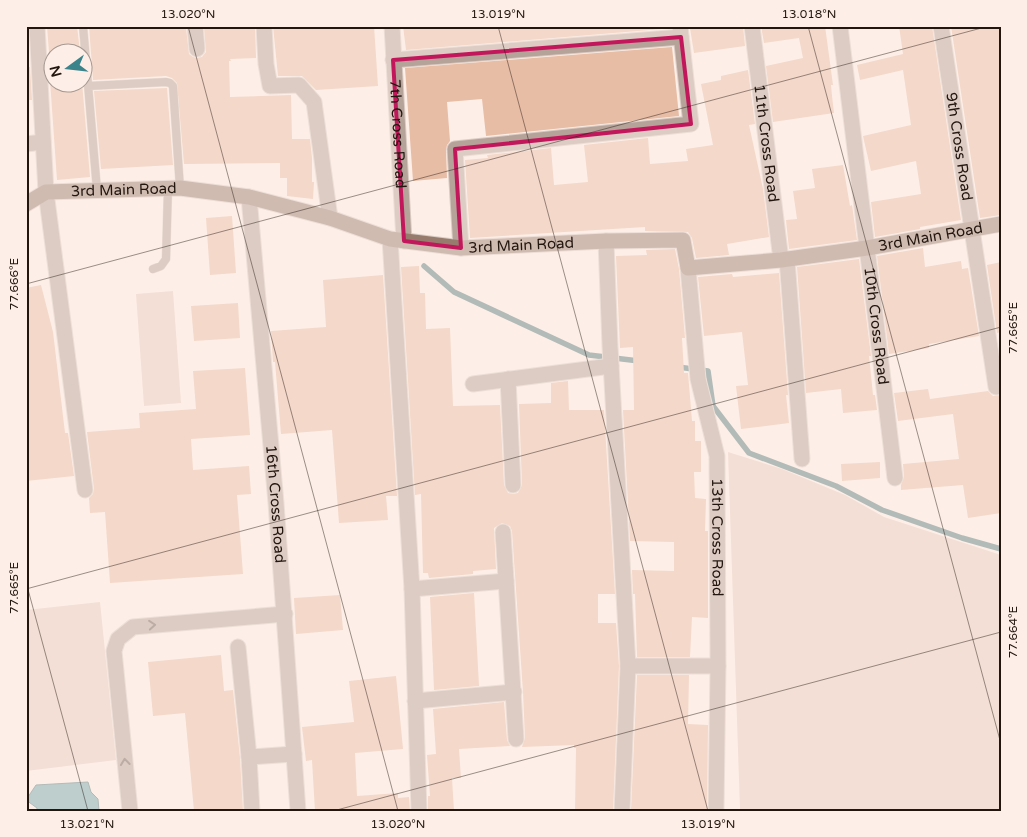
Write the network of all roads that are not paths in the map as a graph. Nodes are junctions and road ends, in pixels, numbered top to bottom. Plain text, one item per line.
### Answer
1 (37, 26) edge
2 (83, 26) edge
3 (195, 26) edge
4 (264, 26) edge
5 (392, 26) edge
6 (752, 26) edge
7 (840, 26) edge
8 (941, 26) edge
9 (680, 32) edge
10 (84, 42) edge
11 (197, 49) dead end
12 (393, 60) junction
13 (33, 63) edge
14 (92, 86) edge
15 (89, 92) edge
16 (43, 142) junction
17 (26, 144) edge
18 (174, 188) junction
19 (97, 190) junction
20 (46, 192) junction
21 (249, 197) junction
22 (26, 204) edge
23 (330, 218) junction
24 (1001, 224) edge
25 (973, 229) junction
26 (397, 240) junction
27 (606, 241) junction
28 (461, 248) junction
29 (867, 248) junction
30 (784, 259) junction
31 (688, 268) junction
32 (153, 269) dead end
33 (611, 366) junction
34 (508, 379) junction
35 (473, 384) dead end
36 (996, 387) dead end
37 (802, 459) dead end
38 (895, 478) dead end
39 (513, 485) dead end
40 (85, 490) dead end
41 (504, 532) dead end
42 (506, 581) junction
43 (412, 589) junction
44 (285, 614) junction
45 (238, 647) dead end
46 (628, 666) junction
47 (718, 666) junction
48 (514, 692) junction
49 (415, 701) junction
50 (516, 739) dead end
51 (294, 754) junction
52 (249, 757) junction
53 (130, 811) edge
54 (252, 811) edge
55 (298, 811) edge
56 (419, 811) edge
57 (622, 811) edge
58 (716, 811) edge

1 - 13 street
2 - 10 lane
3 - 11 street
4 - 23 street
5 - 12 street, 7th Cross Road
6 - 30 street, 11th Cross Road
7 - 29 street, 10th Cross Road
8 - 25 street, 9th Cross Road
9 - 12 street
9 - 28 street
12 - 26 street, 7th Cross Road
13 - 16 street
14 - 18 lane
15 - 19 lane
16 - 17 street
16 - 20 street
18 - 19 street, 3rd Main Road
18 - 21 street, 3rd Main Road
18 - 32 lane
19 - 20 street, 3rd Main Road
20 - 22 street, 3rd Main Road
20 - 40 street
21 - 23 street, 3rd Main Road
21 - 44 street, 16th Cross Road
23 - 26 street, 3rd Main Road
24 - 25 street, 3rd Main Road
25 - 29 street, 3rd Main Road
25 - 36 street, 9th Cross Road
26 - 28 street, 3rd Main Road
26 - 43 street, 7th Cross Road
27 - 28 street, 3rd Main Road
27 - 31 street, 3rd Main Road
27 - 33 street
29 - 30 street, 3rd Main Road
29 - 38 street, 10th Cross Road
30 - 31 street, 3rd Main Road
30 - 37 street, 11th Cross Road
31 - 47 street, 13th Cross Road
33 - 34 street
33 - 46 street
34 - 35 street
34 - 39 street
41 - 42 street
42 - 43 street
42 - 48 street
43 - 49 street, 7th Cross Road
44 - 51 street, 16th Cross Road
53 -> 44 street
45 - 52 street
46 - 47 street
46 - 57 street
47 - 58 street, 13th Cross Road
48 - 49 street
48 - 50 street
49 - 56 street, 7th Cross Road
51 - 52 street
51 - 55 street, 16th Cross Road
52 - 54 street

